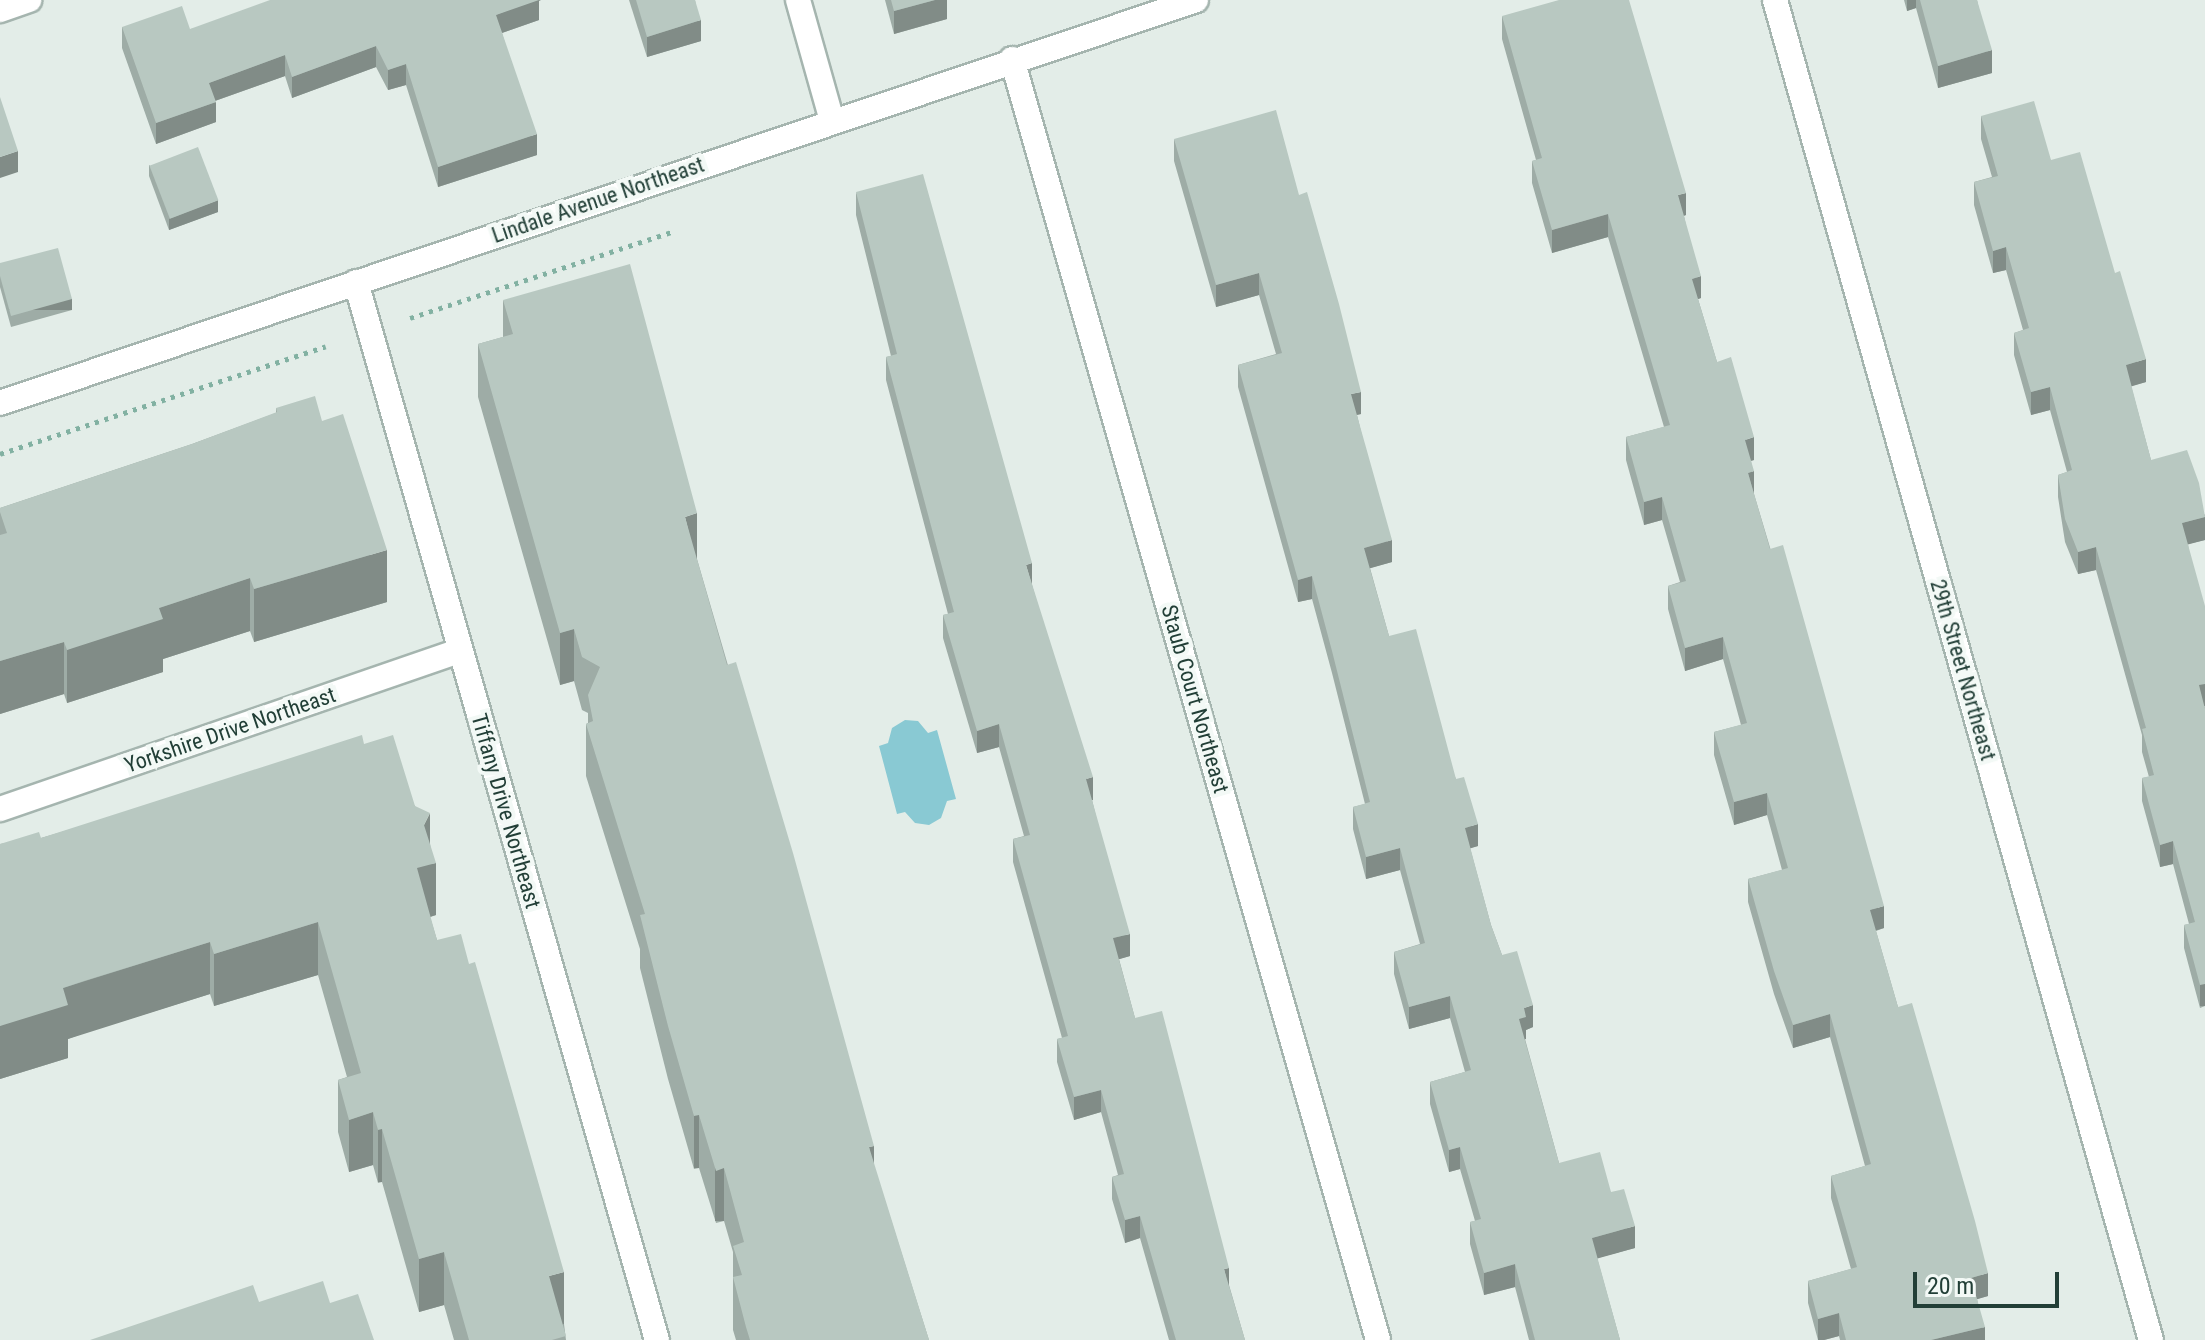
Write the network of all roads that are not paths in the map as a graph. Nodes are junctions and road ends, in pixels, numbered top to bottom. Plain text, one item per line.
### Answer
1 (29, 0) edge
2 (798, 0) edge
3 (1196, 0) edge
4 (1775, 0) edge
5 (0, 10) edge
6 (1012, 59) junction
7 (832, 121) junction
8 (356, 282) junction
9 (0, 403) edge
10 (460, 651) junction
11 (0, 809) edge
12 (657, 1340) edge
13 (1378, 1340) edge
14 (2151, 1340) edge

1 - 5 street
2 - 7 street
3 - 6 street, Lindale Avenue Northeast
4 - 14 street, 29th Street Northeast
6 - 7 street, Lindale Avenue Northeast
6 - 13 street, Staub Court Northeast
7 - 8 street, Lindale Avenue Northeast
8 - 9 street, Lindale Avenue Northeast
8 - 10 street, Tiffany Drive Northeast
10 - 11 street, Yorkshire Drive Northeast
10 - 12 street, Tiffany Drive Northeast

